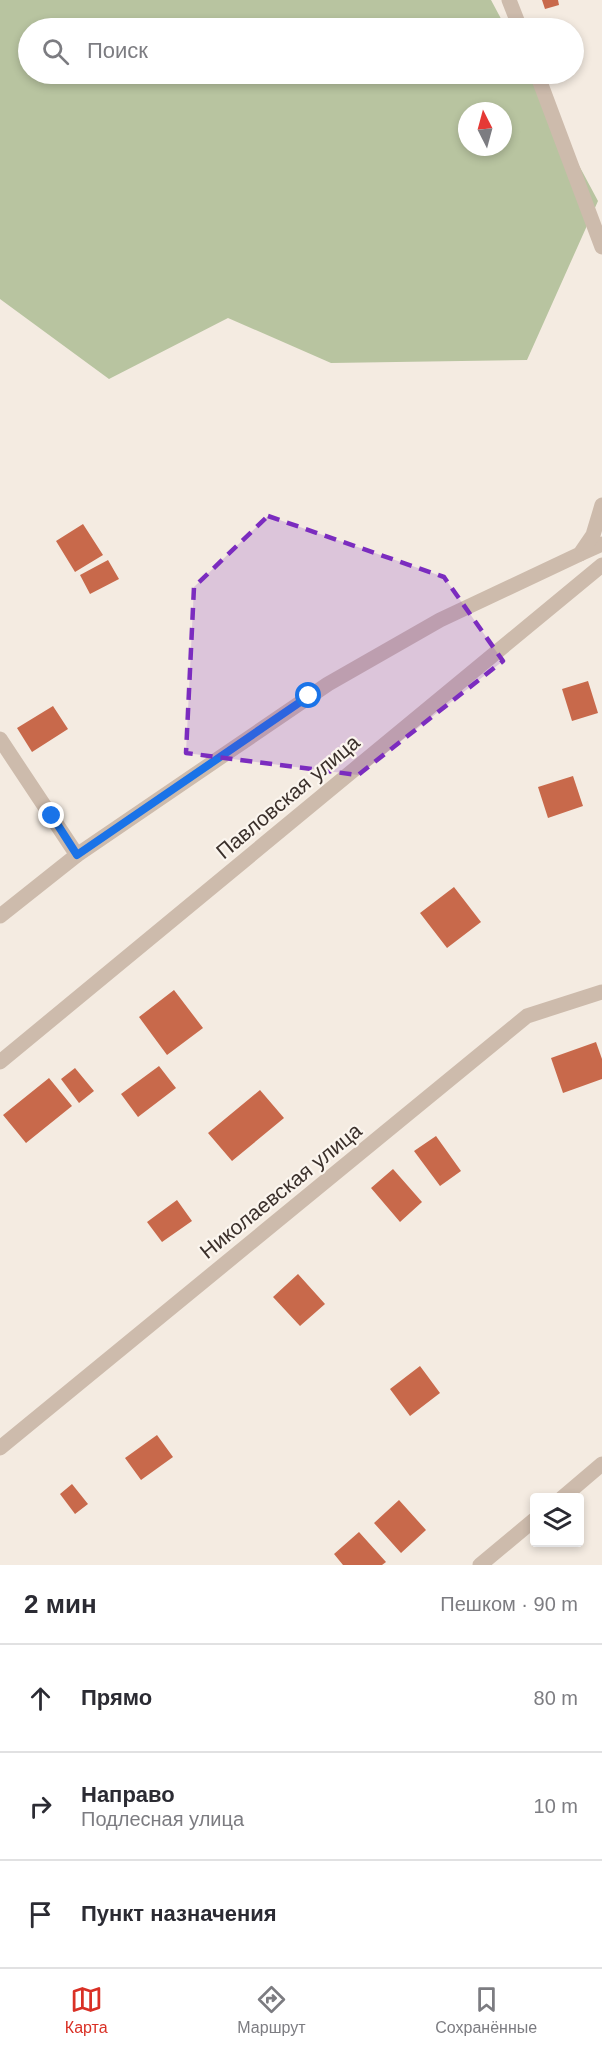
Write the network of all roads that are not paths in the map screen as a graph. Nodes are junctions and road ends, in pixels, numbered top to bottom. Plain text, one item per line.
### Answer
1 (509, 0) edge
2 (516, 18) edge
3 (541, 84) edge
4 (602, 247) edge
5 (602, 505) edge
6 (602, 544) edge
7 (580, 554) junction
8 (602, 565) edge
9 (0, 739) edge
10 (77, 855) junction
11 (0, 916) edge
12 (602, 992) edge
13 (0, 1062) edge
14 (0, 1448) edge
15 (602, 1464) edge
16 (567, 1493) edge
17 (530, 1523) edge
18 (480, 1565) edge

1 - 2 street
3 - 4 street
5 - 7 street
6 - 7 street
7 - 10 street
8 - 13 street, Павловская улица
9 - 10 street
10 - 11 street
12 - 14 street, Николаевская улица
15 - 16 street
17 - 18 street

